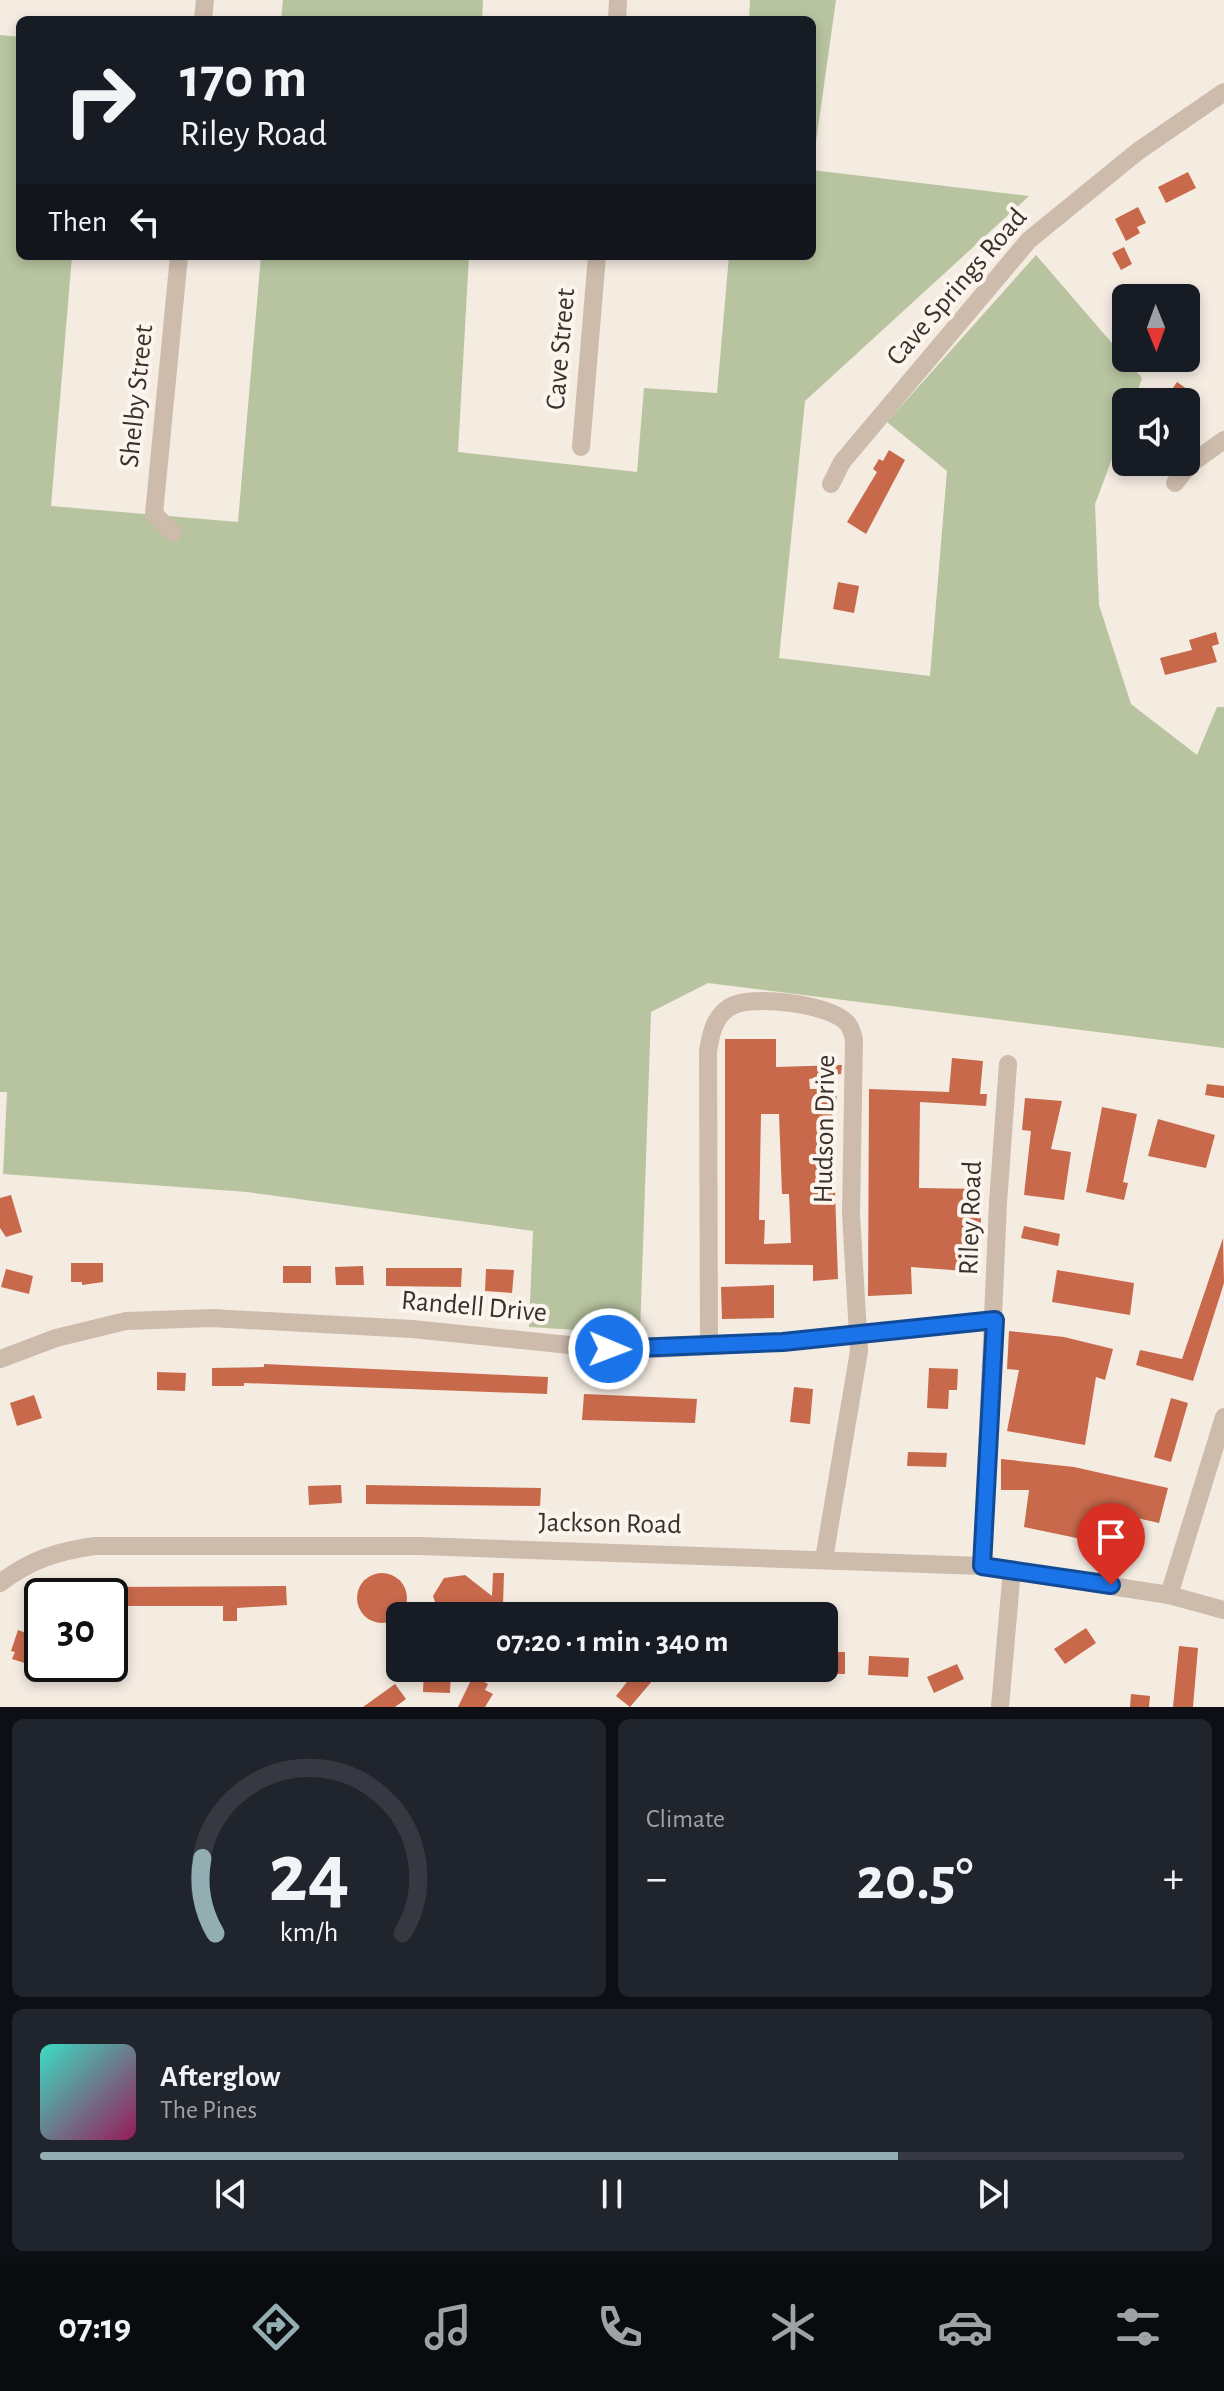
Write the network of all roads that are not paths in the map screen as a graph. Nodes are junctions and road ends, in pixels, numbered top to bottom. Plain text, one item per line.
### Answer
1 (1224, 92) edge
2 (179, 260) edge
3 (597, 260) edge
4 (1224, 440) edge
5 (581, 447) dead end
6 (1175, 483) dead end
7 (831, 484) dead end
8 (173, 533) dead end
9 (1008, 1064) dead end
10 (995, 1320) junction
11 (858, 1336) junction
12 (709, 1346) junction
13 (0, 1359) edge
14 (1224, 1417) edge
15 (824, 1559) junction
16 (982, 1566) junction
17 (1012, 1569) junction
18 (0, 1583) edge
19 (1169, 1595) junction
20 (1224, 1610) edge
21 (1000, 1707) edge

1 - 7 street, Cave Springs Road
2 - 8 street, Shelby Street
3 - 5 street, Cave Street
4 - 6 street
9 - 10 street, Riley Road
10 - 11 street, Randell Drive
10 - 16 street, Riley Road
11 - 12 street, Randell Drive
11 - 12 street, Hudson Drive
11 - 15 street, Hudson Drive
12 - 13 street, Randell Drive
14 - 19 street
15 - 16 street, Jackson Road
15 - 18 street, Jackson Road
16 - 17 street, Jackson Road
17 - 19 street, Jackson Road
17 - 21 street
19 - 20 street, Jackson Road

